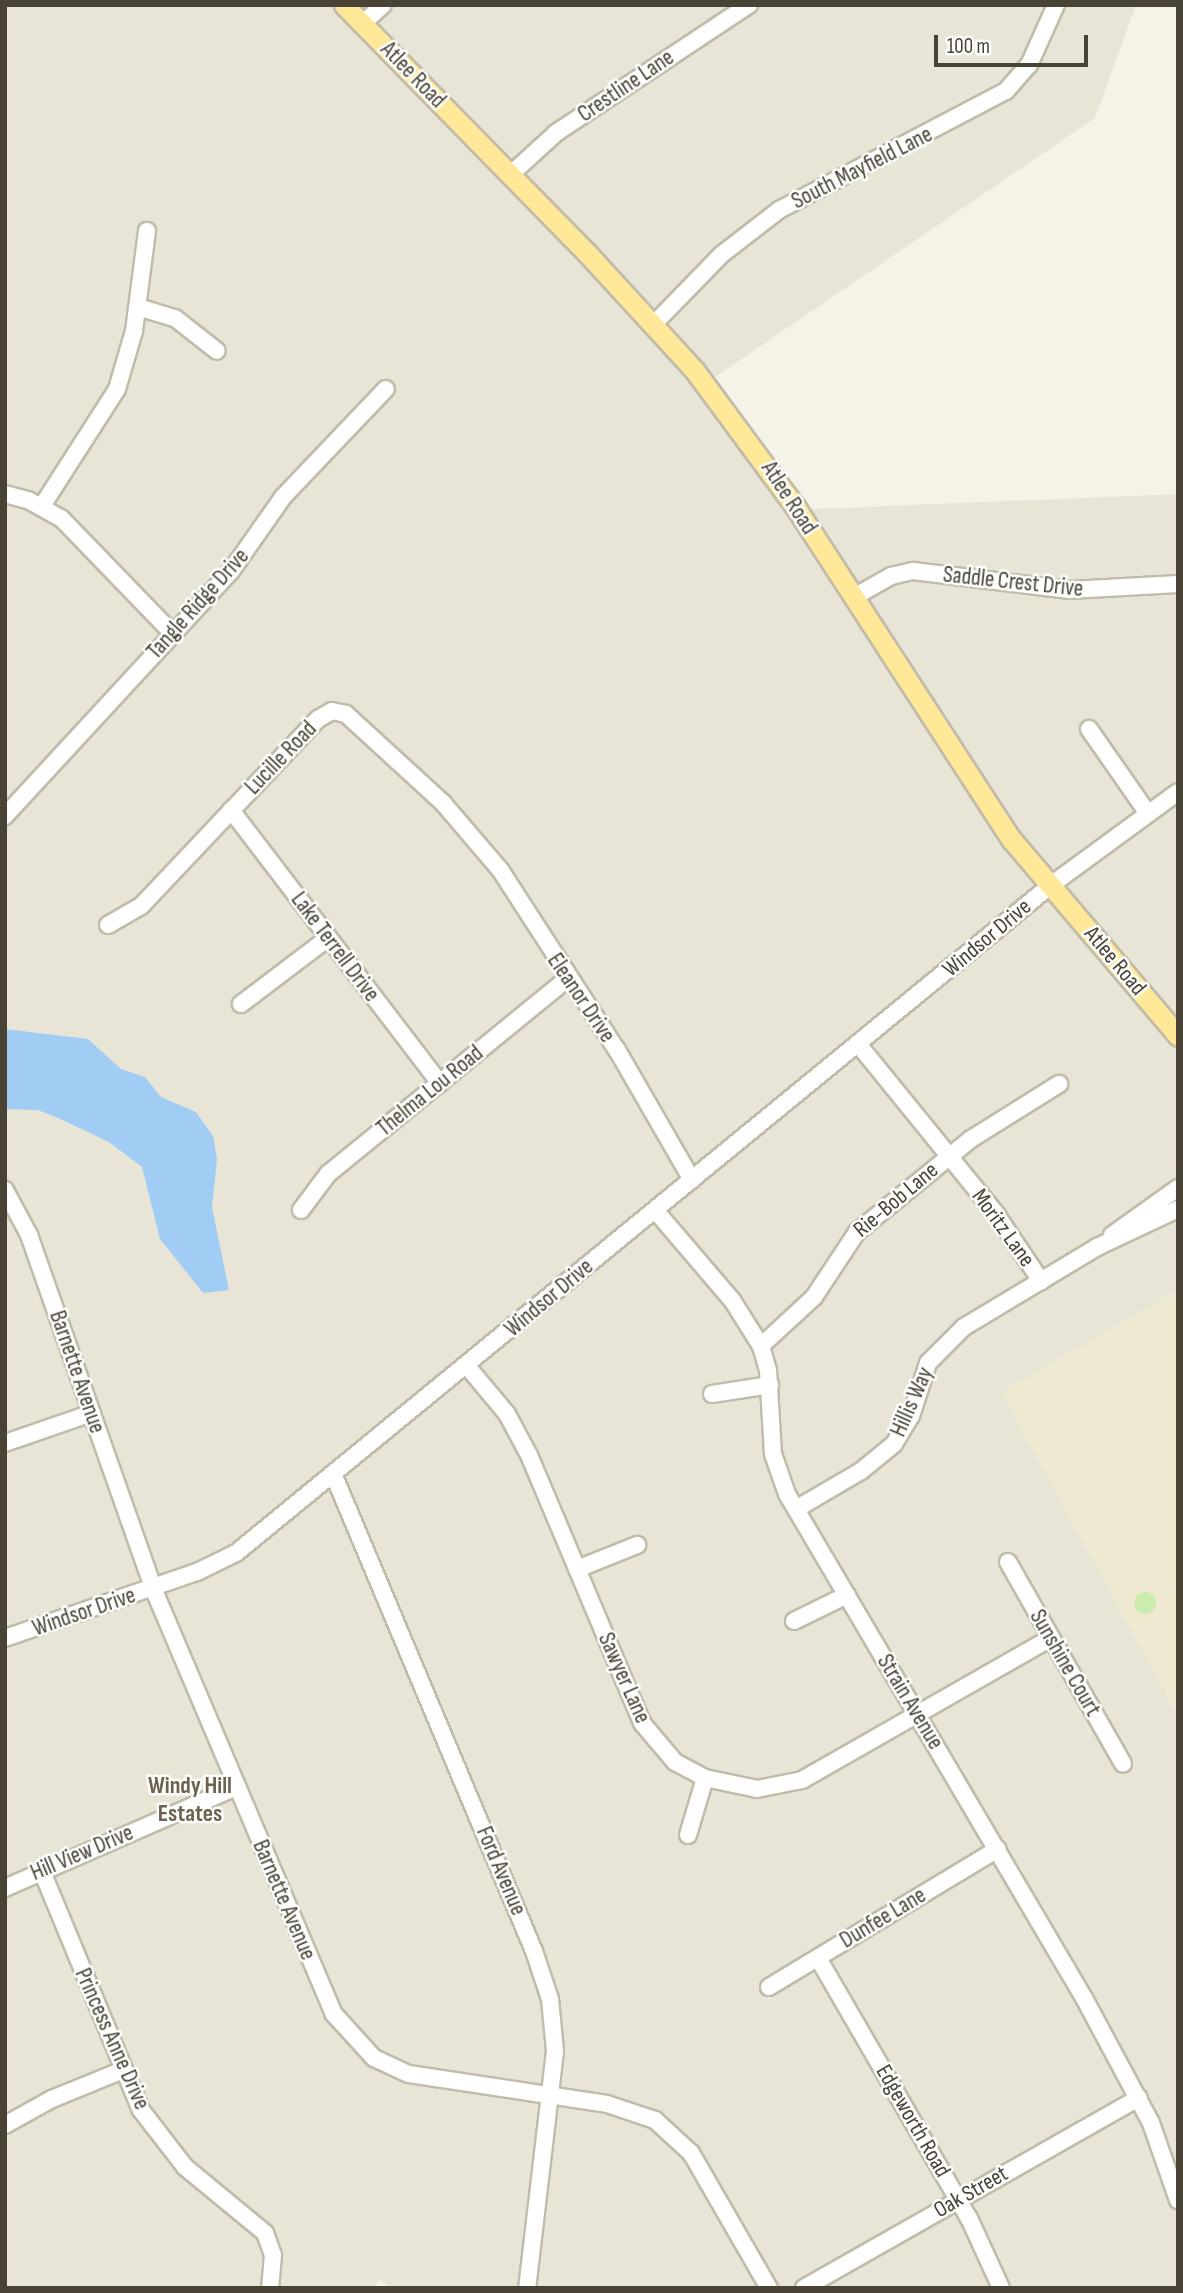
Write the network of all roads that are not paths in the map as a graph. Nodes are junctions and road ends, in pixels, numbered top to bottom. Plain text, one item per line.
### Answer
1 (344, 5) edge
2 (383, 5) edge
3 (749, 5) edge
4 (1056, 5) edge
5 (362, 24) junction
6 (510, 175) junction
7 (147, 231) dead end
8 (138, 307) junction
9 (653, 325) junction
10 (217, 351) dead end
11 (386, 389) dead end
12 (5, 494) edge
13 (42, 506) junction
14 (1178, 584) edge
15 (854, 597) junction
16 (173, 634) junction
17 (1088, 729) dead end
18 (1178, 792) edge
19 (231, 810) junction
20 (1147, 812) junction
21 (5, 816) edge
22 (461, 822) joint
23 (1051, 885) junction
24 (108, 925) dead end
25 (328, 938) junction
26 (567, 979) junction
27 (241, 1004) dead end
28 (1178, 1036) edge
29 (858, 1044) junction
30 (440, 1083) junction
31 (1059, 1084) dead end
32 (949, 1155) junction
33 (692, 1180) junction
34 (1178, 1188) edge
35 (5, 1190) edge
36 (1178, 1209) edge
37 (301, 1210) dead end
38 (654, 1210) junction
39 (1097, 1247) junction
40 (1041, 1281) junction
41 (761, 1346) junction
42 (467, 1366) junction
43 (770, 1385) junction
44 (712, 1394) dead end
45 (92, 1413) junction
46 (5, 1443) edge
47 (334, 1476) junction
48 (796, 1509) junction
49 (636, 1545) dead end
50 (1008, 1562) dead end
51 (577, 1569) junction
52 (153, 1588) junction
53 (847, 1595) junction
54 (794, 1621) dead end
55 (5, 1638) edge
56 (1051, 1638) junction
57 (916, 1712) junction
58 (1123, 1764) dead end
59 (705, 1778) junction
60 (236, 1787) junction
61 (688, 1835) dead end
62 (998, 1849) junction
63 (41, 1869) junction
64 (5, 1888) edge
65 (818, 1958) junction
66 (769, 1987) dead end
67 (123, 2070) junction
68 (551, 2096) junction
69 (1139, 2098) junction
70 (5, 2125) edge
71 (958, 2200) junction
72 (1178, 2200) edge
73 (271, 2288) edge
74 (527, 2288) edge
75 (769, 2288) edge
76 (804, 2288) edge
77 (1000, 2288) edge

1 - 5 main road, Atlee Road
2 - 5 street
3 - 6 street, Crestline Lane
4 - 9 street, South Mayfield Lane
5 - 6 main road, Atlee Road
6 - 9 main road, Atlee Road
7 - 8 street
8 - 10 street
8 - 13 street
9 - 15 main road, Atlee Road
11 - 16 street, Tangle Ridge Drive
12 - 13 street
13 - 16 street
14 - 15 street, Saddle Crest Drive
15 - 23 main road, Atlee Road
16 - 21 street, Tangle Ridge Drive
17 - 20 street
18 - 20 street, Windsor Drive
19 - 22 street, Lucille Road
19 - 24 street, Lucille Road
19 - 25 street, Lake Terrell Drive
20 - 23 street, Windsor Drive
22 - 26 street, Eleanor Drive
23 - 28 main road, Atlee Road
23 - 29 street, Windsor Drive
25 - 27 street
25 - 30 street, Lake Terrell Drive
26 - 30 street, Thelma Lou Road
26 - 33 street, Eleanor Drive
29 - 32 street, Moritz Lane
29 - 33 street, Windsor Drive
30 - 37 street, Thelma Lou Road
31 - 32 street, Rie-Bob Lane
32 - 40 street, Moritz Lane
32 - 41 street, Rie-Bob Lane
33 - 38 street, Windsor Drive
34 - 39 street, Hillis Way
35 - 45 street, Barnette Avenue
36 - 39 street, Hillis Way
38 - 41 street, Strain Avenue
38 - 42 street, Windsor Drive
39 - 40 street, Hillis Way
40 - 48 street, Hillis Way
41 - 43 street, Strain Avenue
42 - 47 street, Windsor Drive
42 - 51 street, Sawyer Lane
43 - 44 street
43 - 48 street, Strain Avenue
45 - 46 street
45 - 52 street, Barnette Avenue
47 - 52 street, Windsor Drive
47 - 68 street, Ford Avenue
48 - 53 street, Strain Avenue
49 - 51 street
50 - 56 street, Sunshine Court
51 - 59 street, Sawyer Lane
52 - 55 street, Windsor Drive
52 - 60 street, Barnette Avenue
53 - 54 street
53 - 57 street, Strain Avenue
56 - 57 street, Sawyer Lane
56 - 58 street, Sunshine Court
57 - 59 street, Sawyer Lane
57 - 62 street, Strain Avenue
59 - 61 street
60 - 63 street, Hill View Drive
60 - 68 street, Barnette Avenue
62 - 65 street, Dunfee Lane
62 - 69 street, Strain Avenue
63 - 64 street, Hill View Drive
63 - 67 street, Princess Anne Drive
65 - 66 street, Dunfee Lane
65 - 71 street, Edgeworth Road
67 - 70 street
67 - 73 street, Princess Anne Drive
68 - 74 street, Ford Avenue
68 - 75 street, Barnette Avenue
69 - 71 street, Oak Street
69 - 72 street, Strain Avenue
71 - 76 street, Oak Street
71 - 77 street, Edgeworth Road

